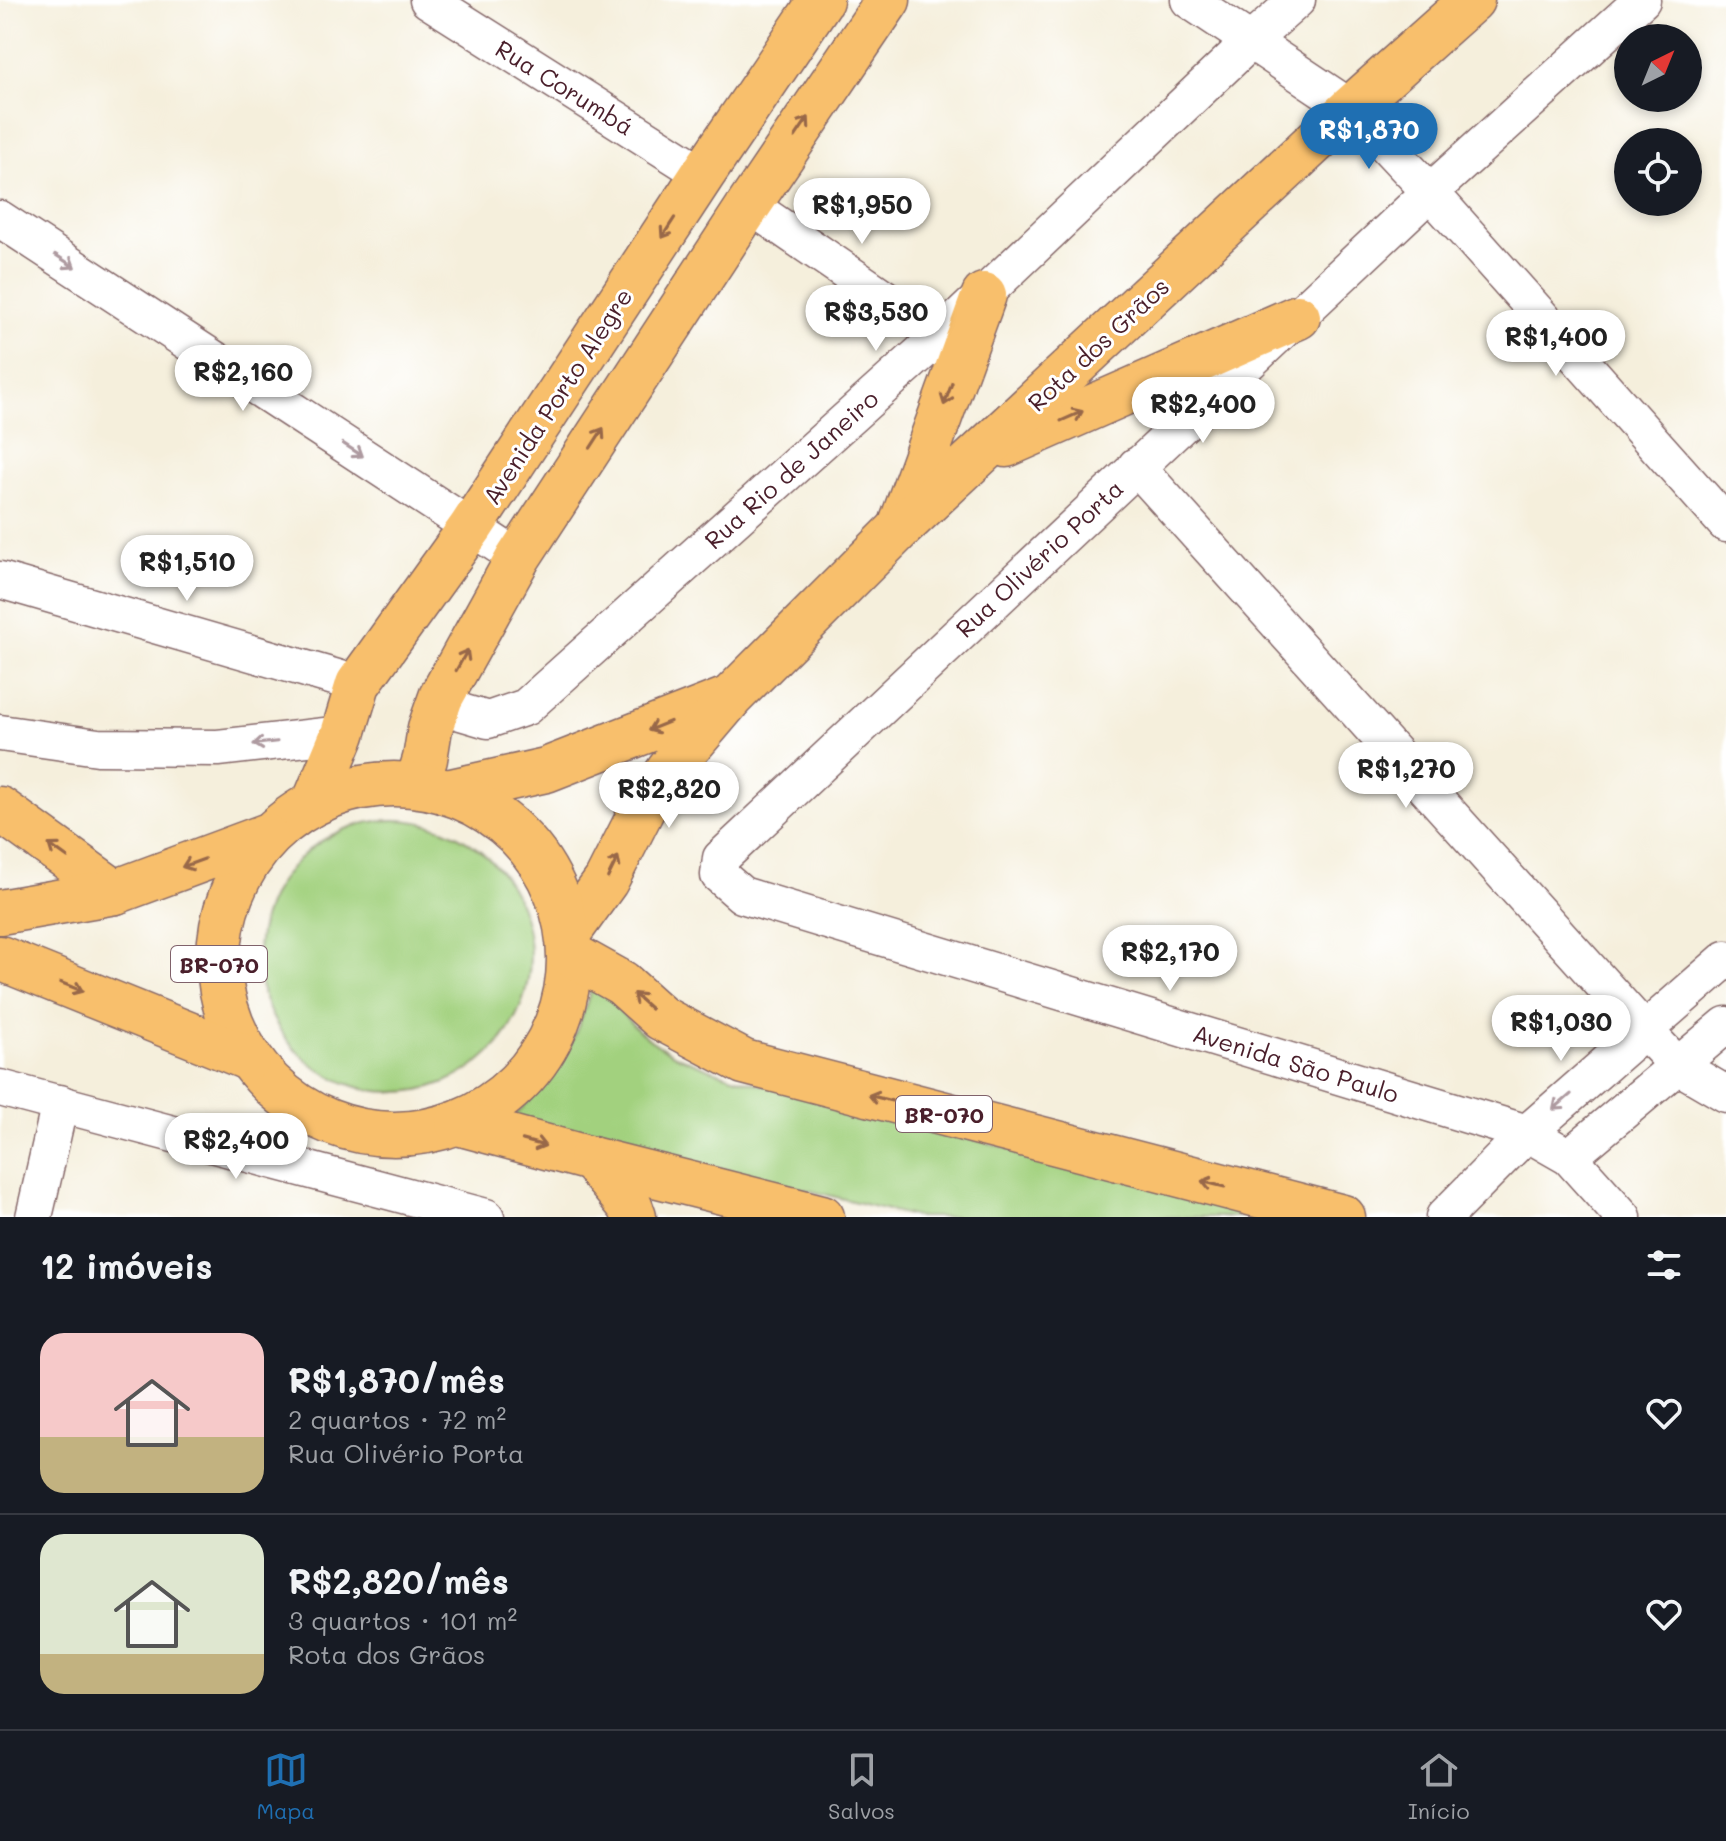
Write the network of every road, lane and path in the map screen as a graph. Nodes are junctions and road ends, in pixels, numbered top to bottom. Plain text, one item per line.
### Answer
1 (428, 0) edge
2 (821, 0) edge
3 (888, 0) edge
4 (1189, 0) edge
5 (1297, 0) edge
6 (1472, 0) edge
7 (1642, 0) edge
8 (1252, 40) junction
9 (1351, 108) junction
10 (703, 174) junction
11 (1430, 192) junction
12 (749, 205) junction
13 (0, 219) edge
14 (984, 295) junction
15 (1298, 317) junction
16 (940, 336) junction
17 (975, 459) junction
18 (1136, 466) junction
19 (1726, 524) edge
20 (471, 527) junction
21 (900, 528) junction
22 (518, 558) junction
23 (0, 580) edge
24 (358, 684) junction
25 (441, 697) junction
26 (731, 697) junction
27 (0, 733) edge
28 (343, 734) junction
29 (432, 788) junction
30 (315, 801) junction
31 (0, 809) edge
32 (266, 836) junction
33 (115, 892) junction
34 (742, 895) joint
35 (0, 912) edge
36 (570, 942) junction
37 (0, 958) edge
38 (1726, 959) edge
39 (1726, 1025) edge
40 (1645, 1031) junction
41 (248, 1058) junction
42 (1678, 1066) junction
43 (0, 1088) edge
44 (1726, 1094) edge
45 (60, 1103) junction
46 (458, 1123) junction
47 (1527, 1133) junction
48 (1569, 1157) junction
49 (591, 1159) junction
50 (34, 1217) edge
51 (486, 1217) edge
52 (634, 1217) edge
53 (822, 1217) edge
54 (1343, 1217) edge
55 (1444, 1217) edge
56 (1623, 1217) edge

1 - 10 street, Rua Corumbá
2 - 10 main road, Avenida Porto Alegre
12 -> 3 main road
4 - 8 street
5 - 8 street, Rua Rio de Janeiro
6 - 9 main road, Rota dos Grãos
7 - 11 street, Rua Olivério Porta
8 - 9 street
8 - 14 street, Rua Rio de Janeiro
9 - 11 street
9 - 17 main road, Rota dos Grãos
10 -> 20 main road, Avenida Porto Alegre
11 - 15 street, Rua Olivério Porta
11 - 19 street
12 - 16 street
22 -> 12 main road
13 -> 20 street
14 - 16 street, Rua Rio de Janeiro
14 -> 21 main road
17 -> 15 main road
15 - 18 street, Rua Olivério Porta
16 - 25 street, Rua Rio de Janeiro
17 - 21 main road, Rota dos Grãos
18 - 34 street, Rua Olivério Porta
18 - 40 street
20 - 22 street
20 - 24 main road, Avenida Porto Alegre
21 - 26 main road, Rota dos Grãos
25 -> 22 main road
23 - 24 street
24 - 28 main road, Avenida Porto Alegre
25 - 29 main road
26 -> 29 main road, Rota dos Grãos
36 -> 26 main road, Rota dos Grãos
28 -> 27 street
28 - 30 main road, Avenida Porto Alegre
29 - 30 main road, BR-070
29 - 36 main road, BR-070
30 - 32 main road, BR-070
33 -> 31 main road
32 -> 33 main road, BR-070
32 - 41 main road, BR-070
33 - 35 main road, BR-070
34 - 47 street, Avenida São Paulo
36 - 46 main road, BR-070
54 -> 36 main road, BR-070
37 -> 41 main road, BR-070
38 - 40 street
39 - 42 street
40 - 42 street
40 -> 47 street
41 - 46 main road, BR-070
42 - 44 street
42 - 48 street
43 - 45 street
45 - 50 street
45 - 51 street
46 -> 49 main road, BR-070
47 - 48 street, Avenida São Paulo
47 - 55 street
48 - 56 street, Avenida São Paulo
49 - 52 main road
49 - 53 main road, BR-070

